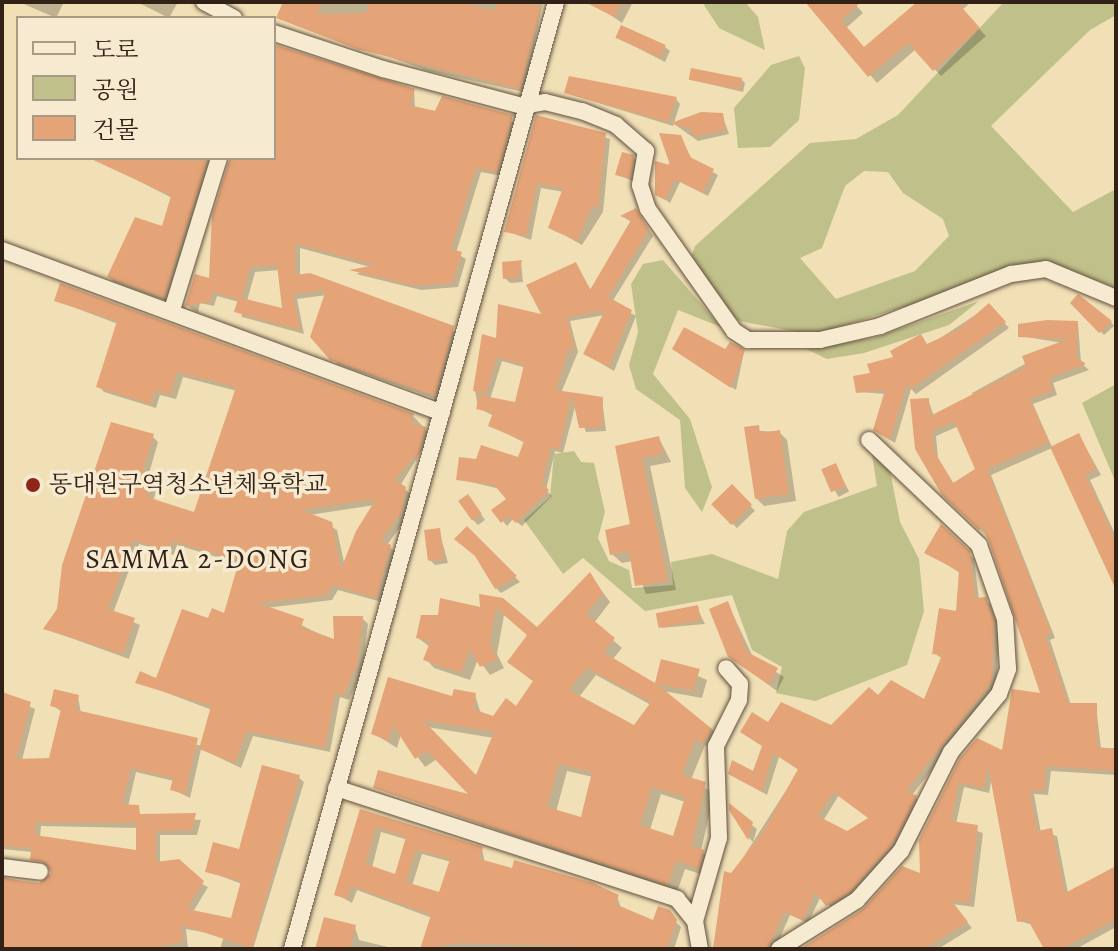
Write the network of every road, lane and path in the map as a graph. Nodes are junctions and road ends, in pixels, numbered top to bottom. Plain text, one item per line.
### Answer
1 (204, 2) edge
2 (556, 2) edge
3 (230, 16) edge
4 (276, 34) edge
5 (522, 106) junction
6 (218, 160) edge
7 (2, 250) edge
8 (1116, 298) edge
9 (172, 310) junction
10 (442, 413) junction
11 (869, 440) dead end
12 (726, 668) dead end
13 (336, 788) junction
14 (2, 867) edge
15 (40, 872) dead end
16 (695, 921) junction
17 (292, 949) edge
18 (700, 949) edge
19 (779, 949) edge

1 - 3 street
2 - 5 street
4 - 5 street
5 - 8 street
5 - 10 street
6 - 9 street
7 - 9 street
9 - 10 street
10 - 13 street
11 - 19 street
12 - 16 street
13 - 16 street
13 - 17 street
14 - 15 street
16 - 18 street

